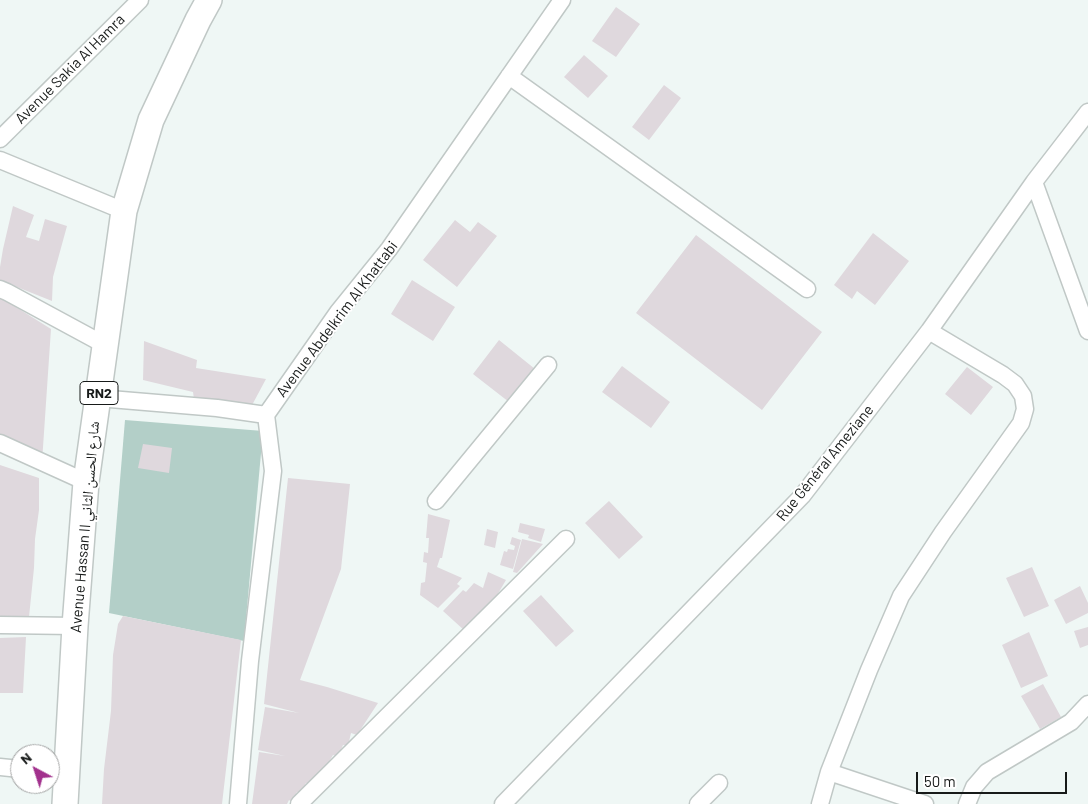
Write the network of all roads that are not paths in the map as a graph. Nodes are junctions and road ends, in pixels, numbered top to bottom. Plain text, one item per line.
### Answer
1 (140, 0) edge
2 (209, 0) edge
3 (562, 0) edge
4 (510, 76) junction
5 (1088, 112) edge
6 (0, 139) edge
7 (0, 160) edge
8 (1034, 182) junction
9 (124, 211) junction
10 (0, 289) edge
11 (807, 289) dead end
12 (929, 331) junction
13 (1088, 331) edge
14 (105, 345) junction
15 (548, 365) dead end
16 (98, 398) junction
17 (266, 415) junction
18 (0, 443) edge
19 (86, 482) junction
20 (436, 500) dead end
21 (566, 539) dead end
22 (0, 625) edge
23 (75, 626) junction
24 (1088, 704) edge
25 (60, 755) edge
26 (829, 772) junction
27 (60, 781) edge
28 (719, 783) dead end
29 (65, 804) edge
30 (238, 804) edge
31 (299, 804) edge
32 (503, 804) edge
33 (698, 804) edge
34 (820, 804) edge
35 (925, 804) edge
36 (967, 804) edge

1 - 6 street, Avenue Sakia Al Hamra
2 - 9 main road, Avenue Hassan II شارع الحسن الثاني / RN2
3 - 4 street, Avenue Abdelkrim Al Khattabi
4 - 11 street
4 - 17 street, Avenue Abdelkrim Al Khattabi
5 - 8 street, Rue Général Ameziane
7 - 9 street
8 - 12 street, Rue Général Ameziane
8 - 13 street
9 - 14 main road, Avenue Hassan II شارع الحسن الثاني / RN2
10 - 14 street
12 - 26 street
12 - 32 street, Rue Général Ameziane
14 - 16 main road, Avenue Hassan II شارع الحسن الثاني / RN2
15 - 20 street
16 - 17 street
16 - 19 main road, Avenue Hassan II شارع الحسن الثاني / RN2
17 - 30 street
18 - 19 street
19 - 23 main road, Avenue Hassan II شارع الحسن الثاني / RN2
21 - 31 street
22 - 23 street
23 - 25 main road, Avenue Hassan II شارع الحسن الثاني / RN2
24 - 36 street
26 - 34 street
26 - 35 street
27 - 29 main road, Avenue Hassan II شارع الحسن الثاني / RN2
28 - 33 street

